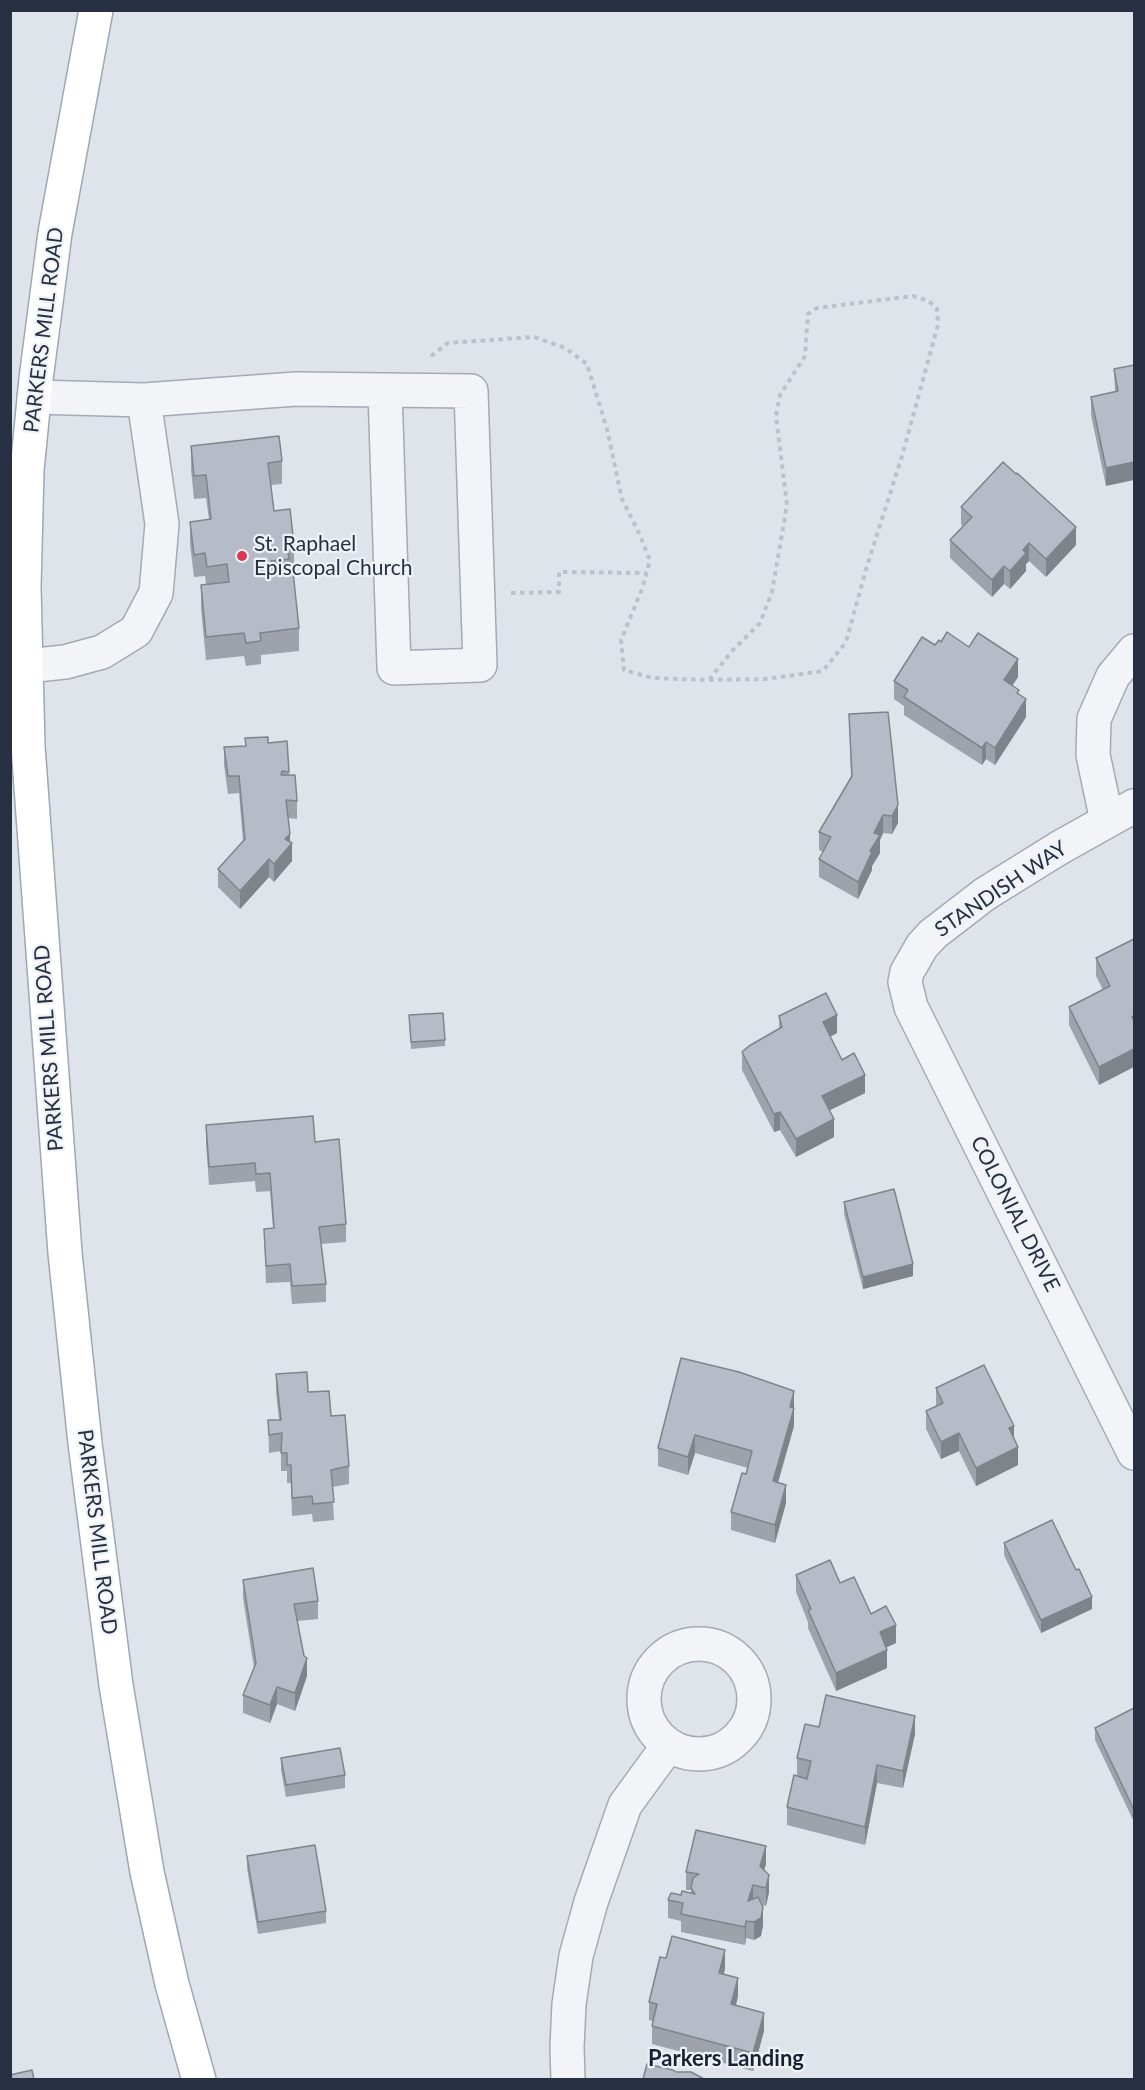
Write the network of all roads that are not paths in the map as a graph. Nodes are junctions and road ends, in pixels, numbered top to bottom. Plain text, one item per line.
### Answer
1 (96, 10) edge
2 (385, 391) junction
3 (34, 397) junction
4 (144, 400) junction
5 (1134, 651) edge
6 (26, 666) junction
7 (1121, 814) edge
8 (907, 972) joint
9 (1134, 1453) edge
10 (668, 1746) dead end
11 (199, 2079) edge
12 (568, 2079) edge

1 - 3 main road, PARKERS MILL ROAD
2 - 2 street
2 - 4 street
3 - 4 street
3 - 6 main road, PARKERS MILL ROAD
4 - 6 street
5 - 7 street, STANDISH WAY
6 - 11 main road, PARKERS MILL ROAD
7 - 8 street, STANDISH WAY
8 - 9 street, COLONIAL DRIVE
10 - 12 street

